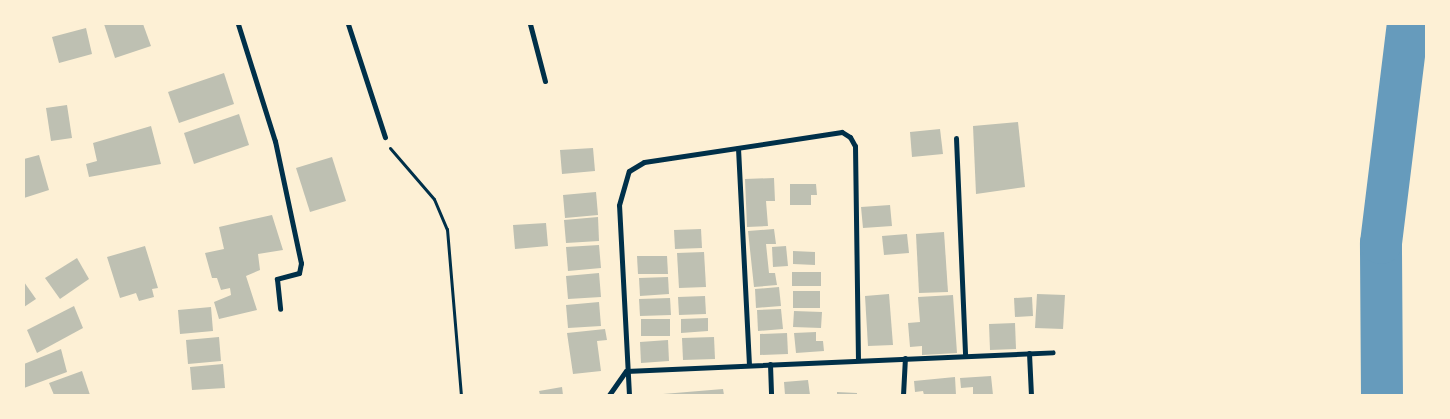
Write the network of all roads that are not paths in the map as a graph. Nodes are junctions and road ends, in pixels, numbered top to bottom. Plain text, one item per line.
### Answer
1 (238, 24) edge
2 (348, 24) edge
3 (530, 24) edge
4 (545, 80) dead end
5 (385, 137) road end
6 (956, 138) dead end
7 (738, 148) junction
8 (280, 309) dead end
9 (1053, 352) dead end
10 (1029, 353) junction
11 (965, 355) junction
12 (905, 358) junction
13 (858, 360) junction
14 (770, 364) junction
15 (749, 365) junction
16 (626, 371) junction
17 (609, 395) edge
18 (629, 395) edge
19 (771, 395) edge
20 (903, 395) edge
21 (1030, 395) edge

1 - 8 street
2 - 5 street
3 - 4 street
6 - 11 street
7 - 13 street
7 - 15 street
7 - 16 street
9 - 10 street
10 - 11 street
10 - 21 street
11 - 12 street
12 - 13 street
12 - 20 street
13 - 14 street
14 - 15 street
14 - 19 street
15 - 16 street
16 - 17 street
16 - 18 street

